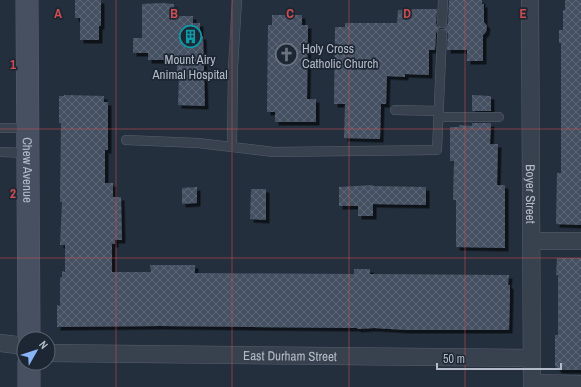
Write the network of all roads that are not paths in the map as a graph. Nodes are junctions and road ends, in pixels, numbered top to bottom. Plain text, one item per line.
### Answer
1 (27, 0) edge
2 (237, 0) edge
3 (443, 0) edge
4 (530, 0) edge
5 (442, 23) dead end
6 (442, 34) dead end
7 (395, 110) dead end
8 (439, 114) junction
9 (499, 117) dead end
10 (0, 128) edge
11 (28, 128) junction
12 (126, 140) dead end
13 (232, 147) junction
14 (0, 152) edge
15 (28, 153) junction
16 (531, 241) junction
17 (581, 241) edge
18 (29, 331) edge
19 (0, 343) edge
20 (16, 345) edge
21 (56, 354) edge
22 (532, 358) junction
23 (29, 371) edge
24 (581, 384) edge
25 (532, 385) edge
26 (29, 387) edge

1 - 11 street, Chew Avenue
2 - 13 lane
3 - 5 lane
4 - 16 street, Boyer Street
6 - 8 lane
7 - 8 lane
8 - 9 lane
8 - 13 lane
10 - 11 lane
11 - 15 street, Chew Avenue
12 - 13 lane
14 - 15 lane
15 - 18 street, Chew Avenue
16 - 17 street
16 - 22 street, Boyer Street
19 - 20 street
21 - 22 street, East Durham Street
22 - 25 street, Boyer Street
23 - 26 street
24 - 25 street

